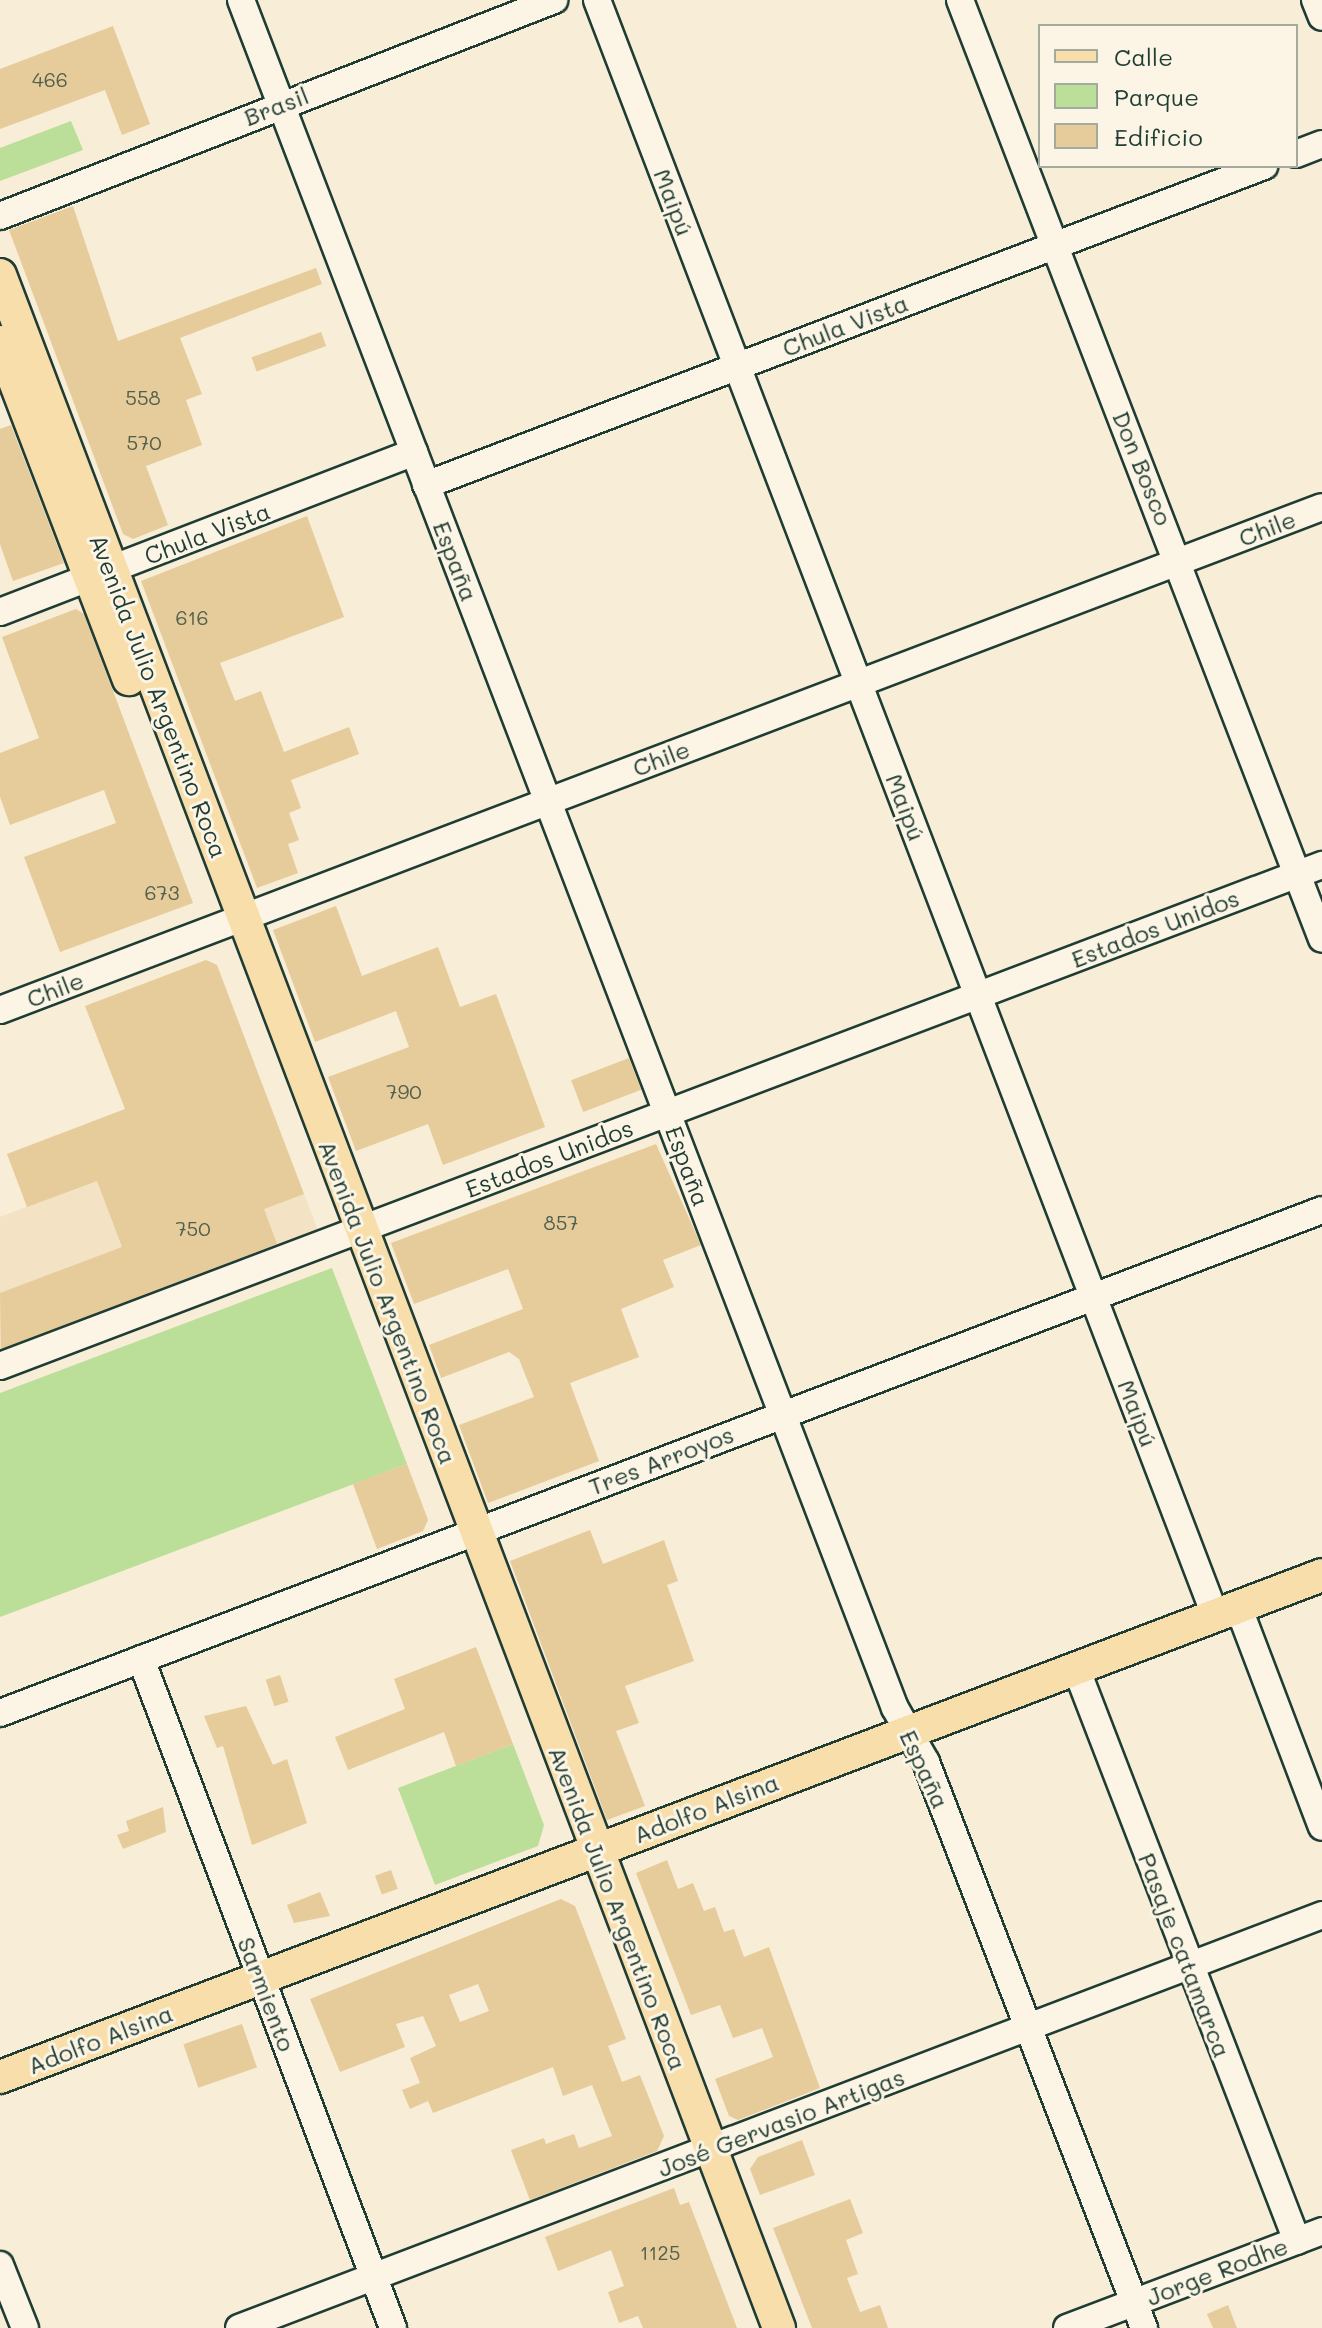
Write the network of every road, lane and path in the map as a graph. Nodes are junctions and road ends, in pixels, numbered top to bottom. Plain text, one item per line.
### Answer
1 (241, 0) edge
2 (554, 0) edge
3 (597, 0) edge
4 (960, 0) edge
5 (1315, 0) edge
6 (1322, 17) edge
7 (281, 103) junction
8 (1322, 144) edge
9 (1298, 153) edge
10 (1259, 168) edge
11 (0, 216) edge
12 (1053, 246) junction
13 (0, 275) edge
14 (0, 342) edge
15 (737, 366) junction
16 (414, 452) junction
17 (426, 485) junction
18 (1322, 507) edge
19 (1181, 561) junction
20 (100, 574) junction
21 (0, 612) edge
22 (859, 683) junction
23 (548, 801) junction
24 (1322, 865) edge
25 (1297, 874) junction
26 (233, 921) junction
27 (1322, 939) edge
28 (978, 995) junction
29 (0, 1010) edge
30 (668, 1113) junction
31 (1322, 1210) edge
32 (351, 1233) junction
33 (1093, 1295) junction
34 (0, 1366) edge
35 (783, 1414) junction
36 (466, 1534) junction
37 (1322, 1575) edge
38 (1226, 1611) junction
39 (141, 1659) junction
40 (1076, 1668) junction
41 (0, 1713) edge
42 (908, 1731) junction
43 (1322, 1827) edge
44 (587, 1853) junction
45 (1322, 1915) edge
46 (1188, 1966) junction
47 (261, 1977) junction
48 (1029, 2027) junction
49 (0, 2077) edge
50 (702, 2152) junction
51 (1322, 2231) edge
52 (1297, 2241) junction
53 (0, 2265) edge
54 (374, 2277) junction
55 (1135, 2302) junction
56 (25, 2328) edge
57 (239, 2328) edge
58 (393, 2328) edge
59 (760, 2328) edge
60 (779, 2328) edge
61 (1067, 2328) edge
62 (1144, 2328) edge

1 - 7 street, España
2 - 7 street, Brasil
3 - 15 street, Maipú
4 - 12 street, Don Bosco
5 - 6 street
7 - 11 street, Brasil
7 - 16 street, España
8 - 9 street
10 - 12 street, Chula Vista
12 - 15 street, Chula Vista
12 - 19 street, Don Bosco
13 - 20 main road, Avenida Julio Argentino Roca
14 - 20 main road, Avenida Julio Argentino Roca
15 - 17 street, Chula Vista
15 - 22 street, Maipú
16 - 17 street, España
16 - 20 street, Chula Vista
17 - 23 street, España
18 - 19 street, Chile
19 - 22 street, Chile
19 - 25 street, Don Bosco
20 - 21 street, Chula Vista
20 - 26 main road, Avenida Julio Argentino Roca
22 - 23 street, Chile
22 - 28 street, Maipú
23 - 26 street, Chile
23 - 30 street, España
24 - 25 street, Estados Unidos
25 - 27 street, Don Bosco
25 - 28 street, Estados Unidos
26 - 29 street, Chile
26 - 32 main road, Avenida Julio Argentino Roca
28 - 30 street, Estados Unidos
28 - 33 street, Maipú
30 - 32 street, Estados Unidos
30 - 35 street, España
31 - 33 street, Tres Arroyos
32 - 34 street, Estados Unidos
32 - 36 main road, Avenida Julio Argentino Roca
33 - 35 street, Tres Arroyos
33 - 38 street, Maipú
35 - 36 street, Tres Arroyos
35 - 42 street, España
36 - 39 street, Tres Arroyos
36 - 44 main road, Avenida Julio Argentino Roca
37 - 38 main road, Adolfo Alsina
38 - 40 main road, Adolfo Alsina
38 - 43 street, Maipú
39 - 41 street, Tres Arroyos
39 - 47 street, Sarmiento
40 - 42 main road, Adolfo Alsina
40 - 46 street, Pasaje catamarca
42 - 44 main road, Adolfo Alsina
42 - 48 street, España
44 - 47 main road, Adolfo Alsina
44 - 50 main road, Avenida Julio Argentino Roca
45 - 46 street, José Gervasio Artigas
46 - 48 street, José Gervasio Artigas
46 - 52 street, Pasaje catamarca
47 - 49 main road, Adolfo Alsina
47 - 54 street, Sarmiento
48 - 50 street, José Gervasio Artigas
48 - 55 street, España
50 - 54 street, José Gervasio Artigas
50 - 59 main road, Avenida Julio Argentino Roca
50 - 60 main road, Avenida Julio Argentino Roca
51 - 52 street, Jorge Rodhe
52 - 55 street, Jorge Rodhe
53 - 56 street
54 - 57 street, José Gervasio Artigas
54 - 58 street, Sarmiento
55 - 61 street, Jorge Rodhe
55 - 62 street, España

